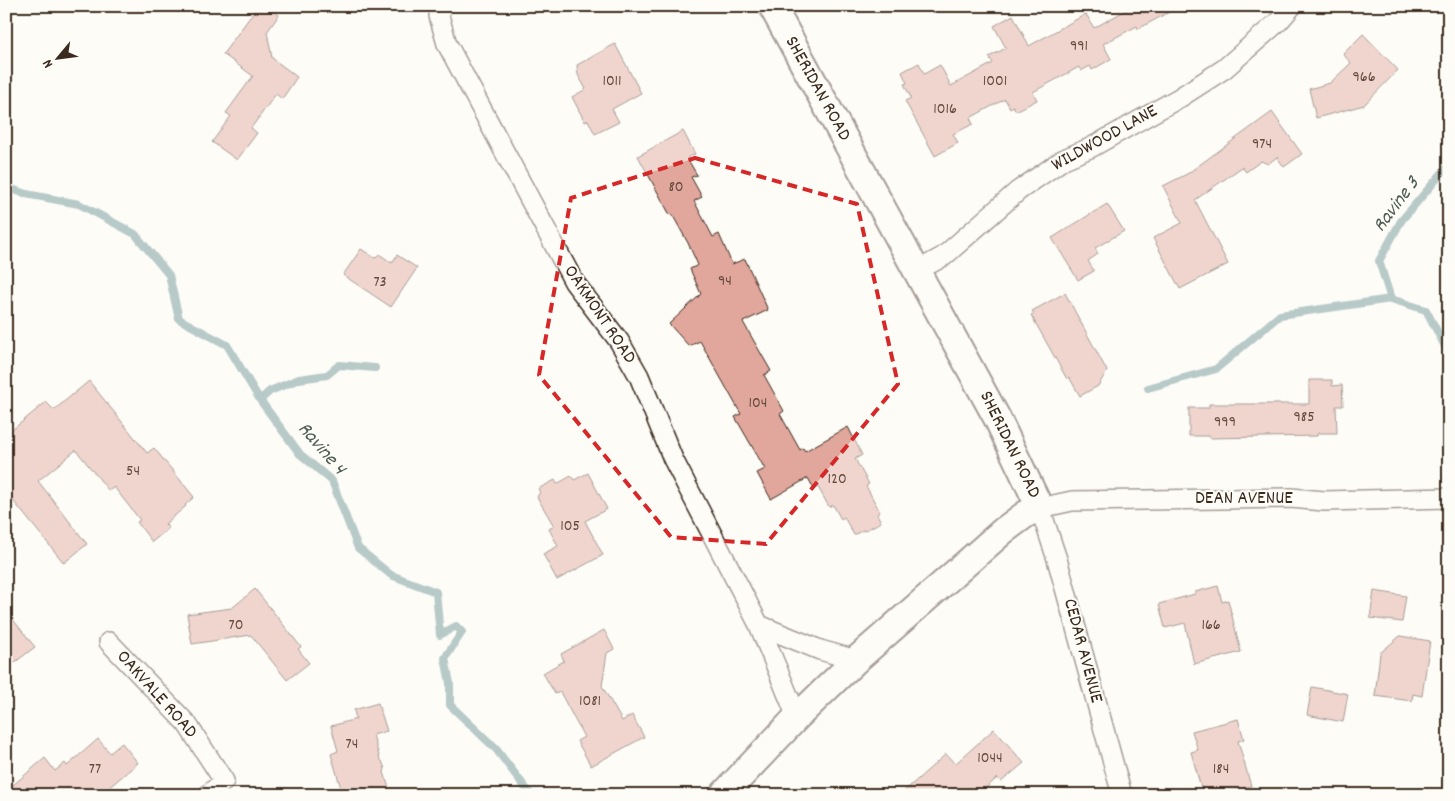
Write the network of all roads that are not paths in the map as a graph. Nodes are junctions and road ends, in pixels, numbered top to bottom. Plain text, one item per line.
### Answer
1 (441, 6) edge
2 (772, 6) edge
3 (1292, 6) edge
4 (917, 271) junction
5 (1449, 498) edge
6 (1040, 508) junction
7 (758, 625) junction
8 (109, 642) dead end
9 (856, 660) junction
10 (797, 716) junction
11 (208, 795) edge
12 (723, 795) edge
13 (1122, 795) edge

1 - 7 street, OAKMONT ROAD
2 - 4 street, SHERIDAN ROAD
3 - 4 street, WILDWOOD LANE
4 - 6 street, SHERIDAN ROAD
5 - 6 street, DEAN AVENUE
6 - 9 street, SHERIDAN ROAD
6 - 13 street, CEDAR AVENUE
7 - 9 street
7 - 10 street, OAKMONT ROAD
8 - 11 street, OAKVALE ROAD
9 - 10 street, SHERIDAN ROAD
10 - 12 street, SHERIDAN ROAD

